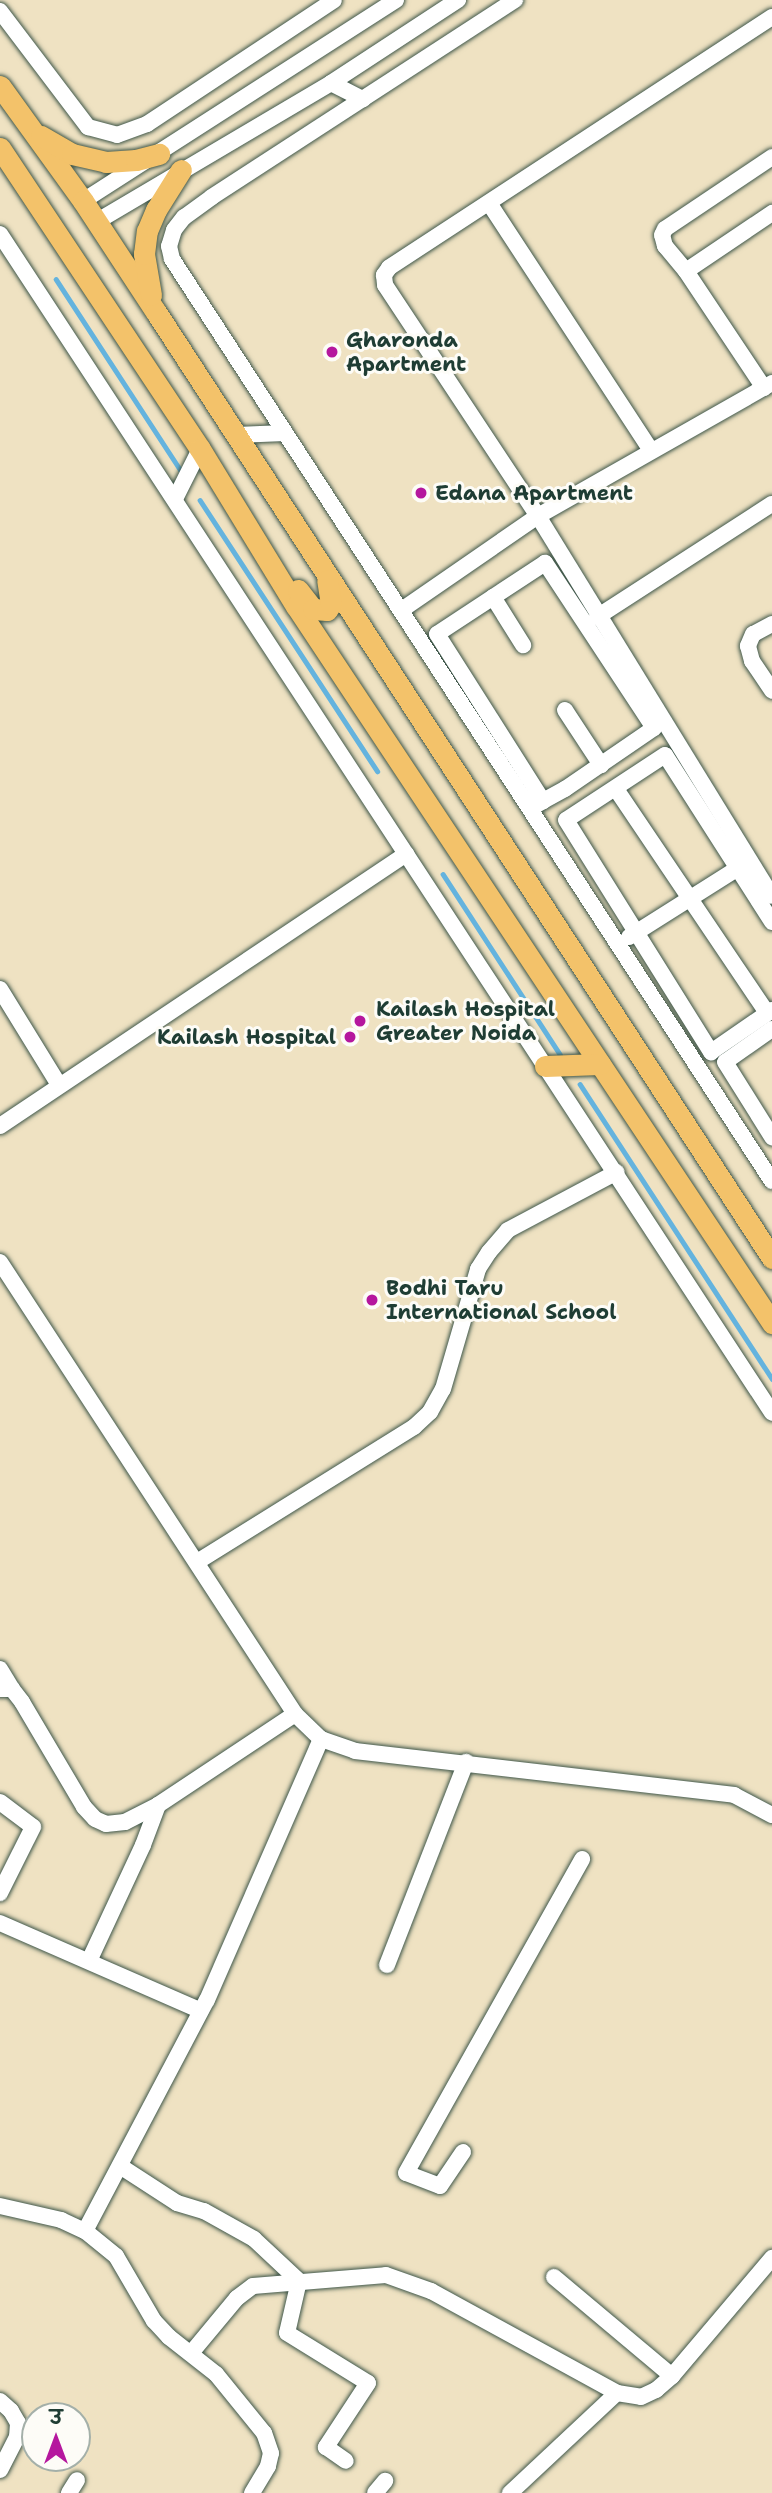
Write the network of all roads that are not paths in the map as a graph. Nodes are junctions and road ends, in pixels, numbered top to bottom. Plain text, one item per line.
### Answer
1 (334, 0) edge
2 (396, 0) edge
3 (458, 0) edge
4 (515, 0) edge
5 (0, 11) edge
6 (772, 17) edge
7 (331, 83) junction
8 (0, 86) edge
9 (363, 99) junction
10 (33, 132) junction
11 (1, 152) edge
12 (159, 154) junction
13 (772, 157) edge
14 (181, 170) junction
15 (83, 201) junction
16 (489, 203) junction
17 (772, 213) edge
18 (96, 222) junction
19 (0, 233) edge
20 (686, 271) junction
21 (156, 312) junction
22 (768, 385) edge
23 (285, 433) junction
24 (237, 435) junction
25 (200, 449) junction
26 (651, 451) junction
27 (175, 499) junction
28 (772, 504) edge
29 (538, 516) junction
30 (276, 573) junction
31 (326, 575) junction
32 (493, 597) junction
33 (403, 609) junction
34 (597, 617) junction
35 (772, 624) edge
36 (430, 638) junction
37 (523, 645) dead end
38 (772, 691) edge
39 (565, 710) dead end
40 (601, 765) junction
41 (615, 789) junction
42 (537, 805) junction
43 (405, 854) junction
44 (744, 864) junction
45 (772, 896) edge
46 (690, 899) junction
47 (772, 922) edge
48 (636, 933) junction
49 (618, 943) junction
50 (0, 989) edge
51 (770, 1018) edge
52 (600, 1064) junction
53 (545, 1066) junction
54 (59, 1085) junction
55 (0, 1126) edge
56 (772, 1137) edge
57 (766, 1160) edge
58 (617, 1172) junction
59 (772, 1181) edge
60 (772, 1258) edge
61 (0, 1262) edge
62 (772, 1323) edge
63 (772, 1413) edge
64 (197, 1562) junction
65 (0, 1670) edge
66 (6, 1689) edge
67 (295, 1714) junction
68 (321, 1740) junction
69 (467, 1762) junction
70 (0, 1802) edge
71 (158, 1805) junction
72 (772, 1815) edge
73 (582, 1859) dead end
74 (0, 1893) edge
75 (0, 1923) edge
76 (89, 1961) junction
77 (387, 1965) dead end
78 (201, 2011) junction
79 (463, 2152) dead end
80 (120, 2166) junction
81 (0, 2206) edge
82 (85, 2231) junction
83 (772, 2258) edge
84 (554, 2277) dead end
85 (299, 2281) junction
86 (192, 2353) junction
87 (671, 2376) junction
88 (617, 2393) junction
89 (0, 2401) edge
90 (346, 2461) dead end
91 (0, 2470) edge
92 (252, 2493) edge
93 (510, 2493) edge

1 - 5 street
2 - 12 street
3 - 7 street
4 - 9 street
6 - 16 street
7 - 9 street
7 - 14 street
8 - 10 main road
9 - 23 street
10 - 12 main road
10 - 15 main road
11 - 25 main road
12 - 15 street
13 - 20 street
14 - 18 street
14 - 21 main road
15 - 18 main road
16 - 26 street
16 - 29 street
17 - 20 street
18 - 21 main road
19 - 27 street
20 - 22 street
21 - 24 main road
22 - 26 street
23 - 24 street
23 - 33 street
24 - 31 main road
25 - 27 street
25 - 30 main road
26 - 29 street
27 - 43 street
28 - 34 street
29 - 33 street
29 - 34 street
30 - 31 main road
30 - 52 main road
31 - 60 main road
32 - 36 street
32 - 37 street
32 - 40 street
33 - 36 street
34 - 44 street
35 - 38 street
36 - 42 street
39 - 40 street
40 - 42 street
41 - 44 street
41 - 46 street
41 - 48 street
42 - 49 street
43 - 53 street
43 - 54 street
44 - 45 street
44 - 46 street
44 - 47 street
46 - 48 street
46 - 51 street
48 - 49 street
48 - 51 street
49 - 57 street
50 - 54 street
51 - 56 street
52 - 53 main road
52 - 62 main road
53 - 58 street
54 - 55 street
57 - 59 street
58 - 63 street
58 - 64 street
61 - 64 street
64 - 67 street
65 - 66 street
66 - 71 street
67 - 68 street
67 - 71 street
68 - 69 street
68 - 78 street
69 - 72 street
69 - 77 street
70 - 74 street
71 - 76 street
73 - 79 street
75 - 76 street
76 - 78 street
78 - 80 street
80 - 82 street
80 - 85 street
81 - 82 street
82 - 86 street
83 - 87 street
84 - 87 street
85 - 86 street
85 - 88 street
85 - 90 street
86 - 92 street
87 - 88 street
88 - 93 street
89 - 91 street

